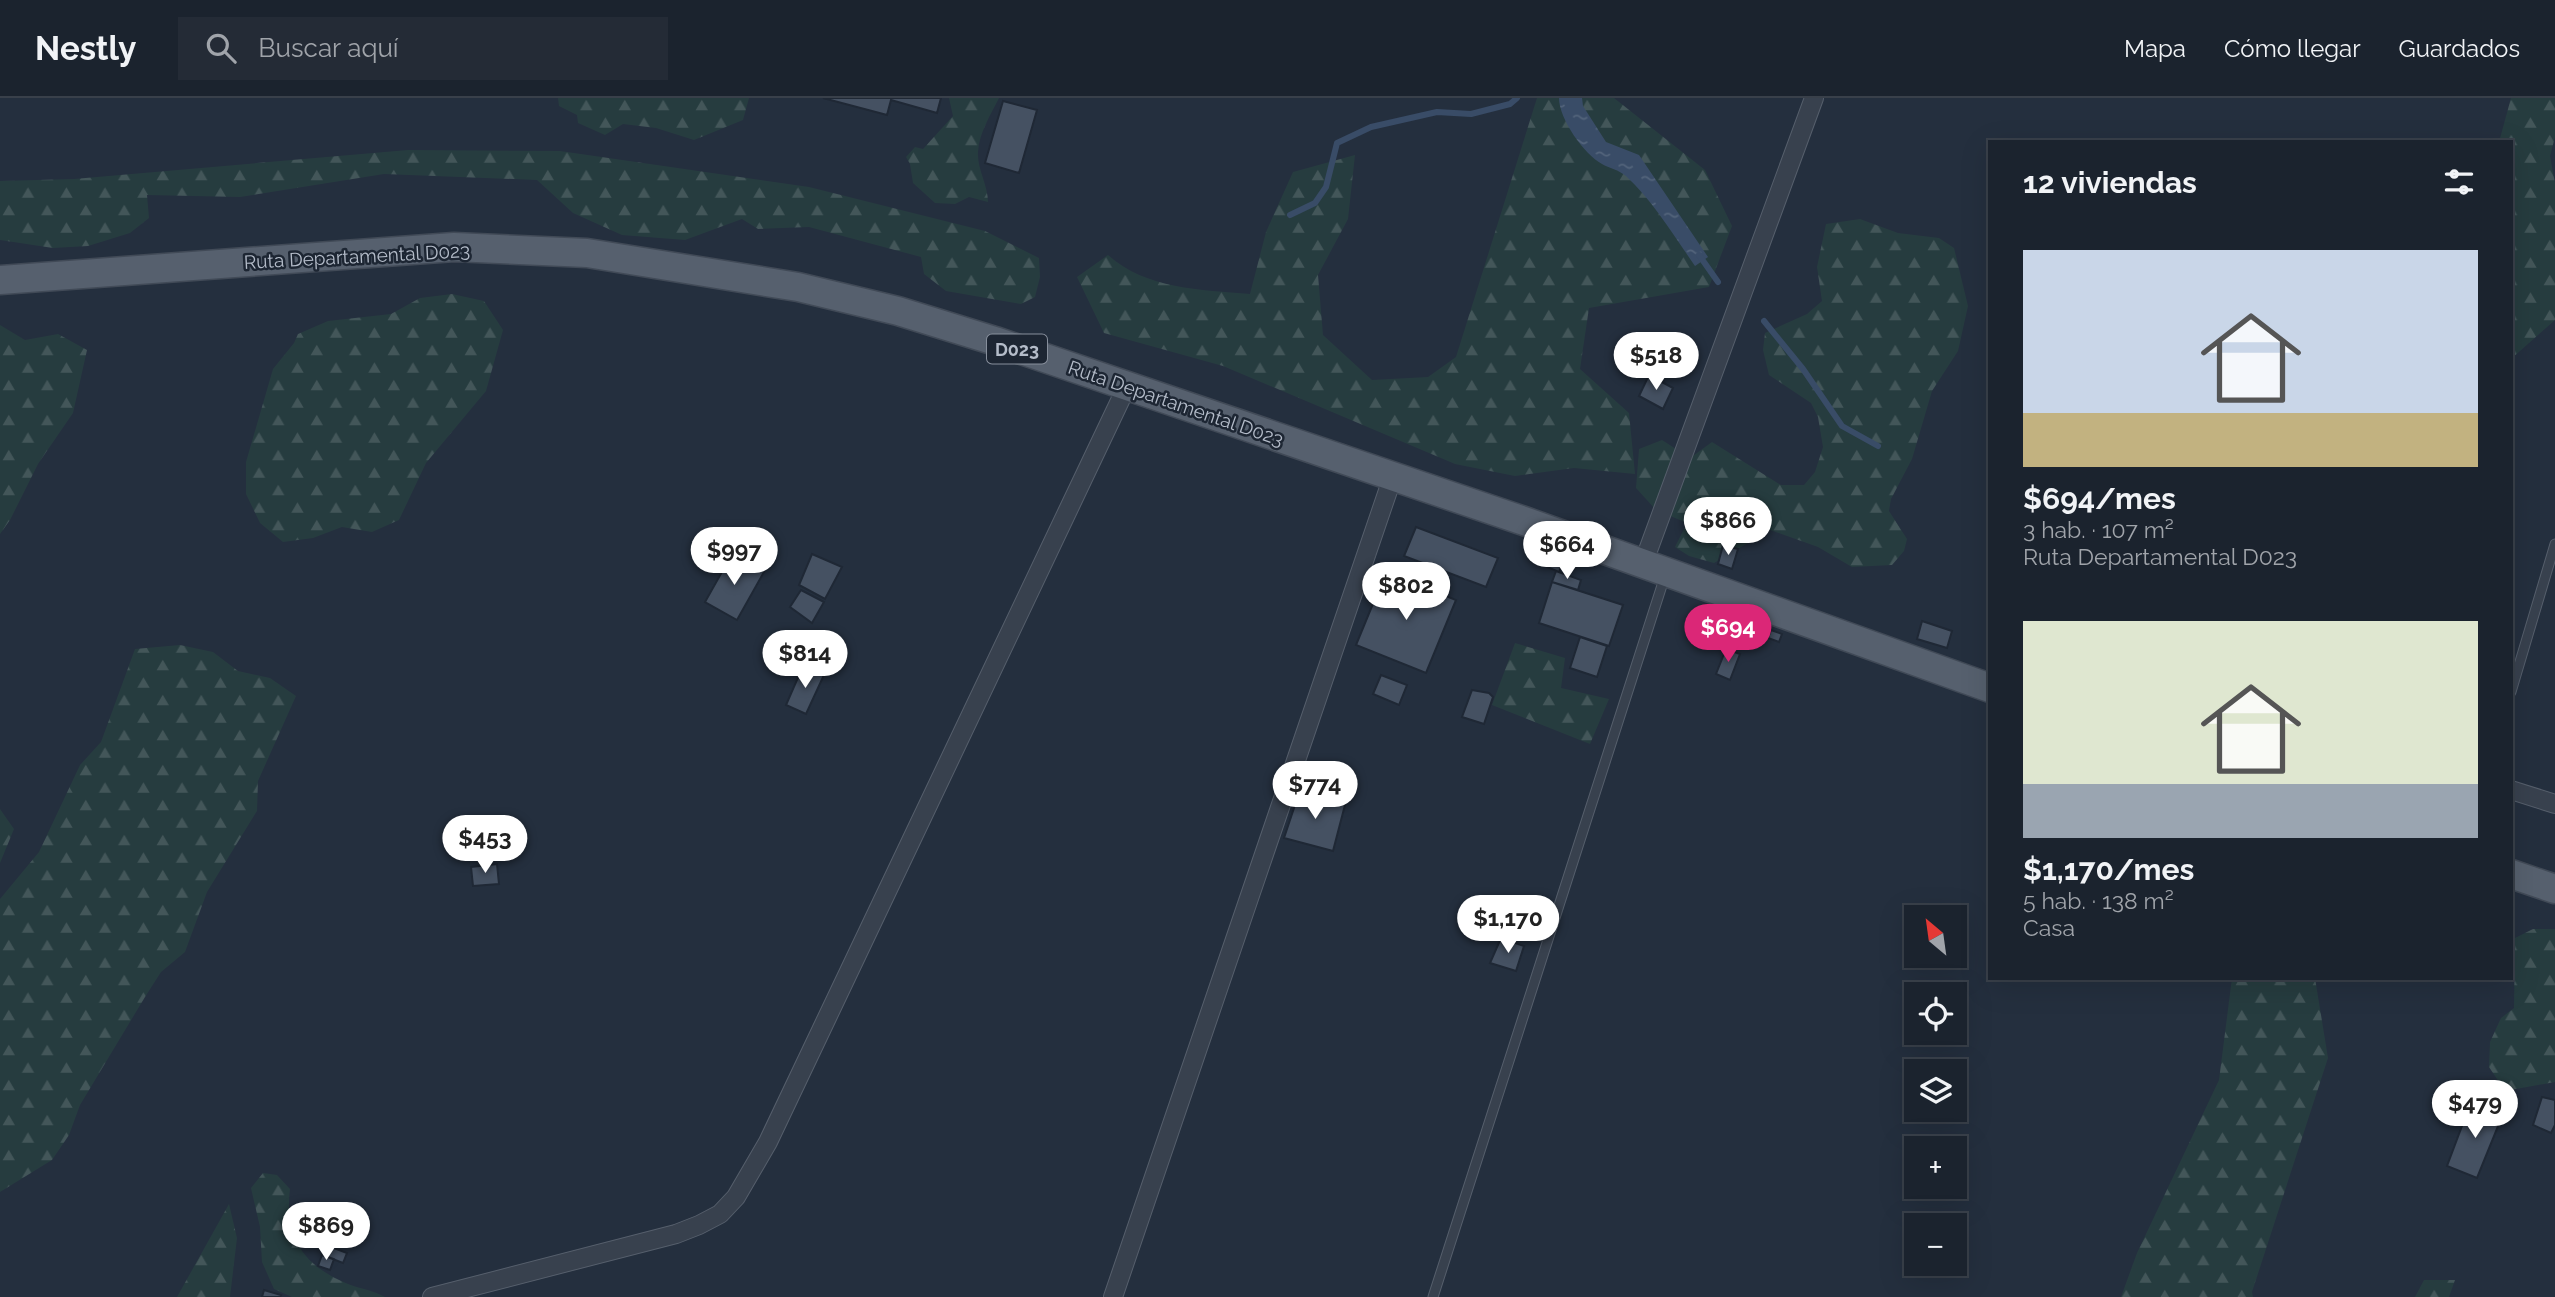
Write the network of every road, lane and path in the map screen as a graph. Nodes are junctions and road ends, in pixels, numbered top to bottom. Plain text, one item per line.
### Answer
1 (1814, 98) edge
2 (0, 281) edge
3 (1127, 386) junction
4 (1393, 475) junction
5 (2555, 544) edge
6 (1654, 569) junction
7 (2513, 685) edge
8 (1988, 687) edge
9 (2513, 790) edge
10 (2555, 804) edge
11 (2513, 875) edge
12 (2555, 889) edge
13 (432, 1297) edge
14 (1113, 1297) edge
15 (1433, 1297) edge

1 - 6 street
2 - 3 main road, Ruta Departamental D023 / D023
3 - 4 main road, Ruta Departamental D023 / D023
3 - 13 street
4 - 6 main road, Ruta Departamental D023 / D023
4 - 14 street
5 - 7 lane
6 - 8 main road, Ruta Departamental D023 / D023
6 - 15 lane
9 - 10 street
11 - 12 main road

